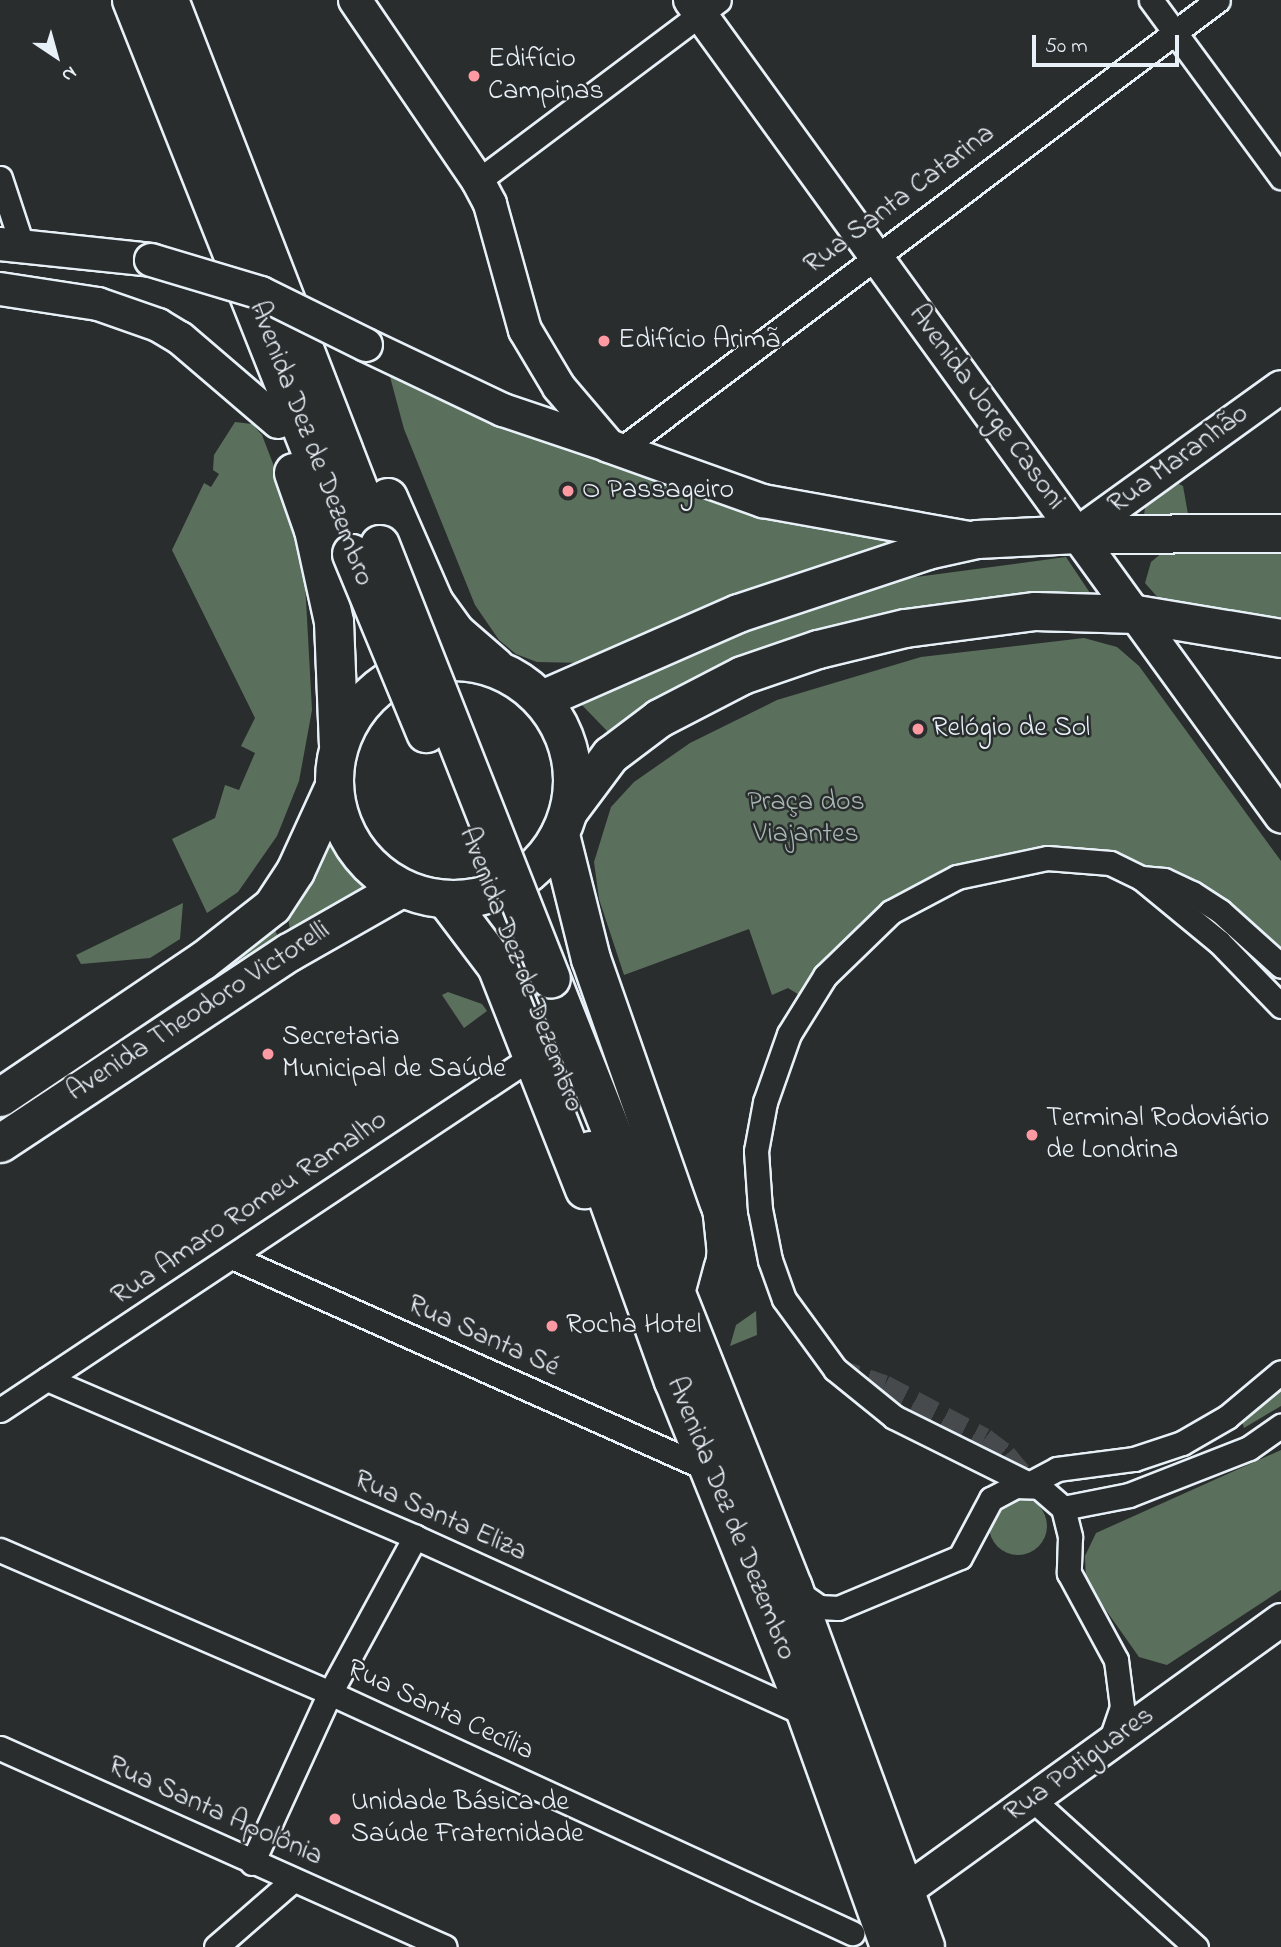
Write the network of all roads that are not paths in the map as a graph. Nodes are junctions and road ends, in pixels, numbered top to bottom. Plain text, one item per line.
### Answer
1 (132, 0) edge
2 (169, 0) edge
3 (355, 0) edge
4 (1151, 0) edge
5 (1218, 0) edge
6 (703, 5) edge
7 (1175, 32) junction
8 (1281, 177) edge
9 (0, 178) edge
10 (478, 181) junction
11 (11, 244) edge
12 (876, 255) junction
13 (0, 289) edge
14 (279, 324) junction
15 (1281, 387) edge
16 (278, 422) junction
17 (614, 448) junction
18 (1281, 533) edge
19 (1077, 534) junction
20 (977, 539) junction
21 (1136, 614) junction
22 (1281, 638) edge
23 (495, 667) junction
24 (542, 699) junction
25 (339, 744) junction
26 (333, 789) junction
27 (1281, 816) edge
28 (564, 822) junction
29 (1141, 878) junction
30 (401, 888) junction
31 (447, 900) junction
32 (1281, 965) edge
33 (1281, 1006) edge
34 (533, 1056) junction
35 (0, 1097) edge
36 (0, 1143) edge
37 (232, 1257) junction
38 (661, 1296) junction
39 (1281, 1372) edge
40 (47, 1380) junction
41 (0, 1410) edge
42 (1281, 1426) edge
43 (710, 1470) junction
44 (1028, 1484) junction
45 (1063, 1508) junction
46 (415, 1537) junction
47 (0, 1550) edge
48 (793, 1588) junction
49 (1281, 1620) edge
50 (330, 1692) junction
51 (807, 1715) junction
52 (1109, 1744) junction
53 (0, 1748) edge
54 (1032, 1798) junction
55 (252, 1863) junction
56 (293, 1880) junction
57 (868, 1921) edge
58 (216, 1947) edge
59 (444, 1947) edge
60 (890, 1947) edge
61 (925, 1947) edge
62 (1196, 1947) edge

1 - 14 highway, Avenida Dez de Dezembro
2 - 14 highway, Avenida Dez de Dezembro
3 - 10 street
4 - 7 street
5 - 7 street, Rua Santa Catarina
6 - 10 street
6 - 12 street, Avenida Jorge Casoni
7 - 8 street
7 - 12 street, Rua Santa Catarina
9 - 11 street
10 - 17 street
11 - 17 street, bridge
12 - 17 street, Rua Santa Catarina
12 - 19 street, Avenida Jorge Casoni
13 - 16 street
14 - 16 highway
14 - 23 highway
14 - 38 highway, Avenida Dez de Dezembro, bridge
15 - 19 street, Rua Maranhão
16 - 25 highway
17 - 20 street
18 - 19 main road
19 - 20 main road
19 - 21 street, Avenida Jorge Casoni
20 - 24 main road
21 - 22 main road
21 - 27 street, Avenida Jorge Casoni
21 - 28 main road
23 - 24 main road
23 - 25 main road
24 - 28 main road
25 - 26 main road
26 - 30 main road
26 - 35 main road, Avenida Theodoro Victorelli
28 - 31 main road
28 - 38 highway
29 - 32 street
29 - 33 street
29 - 44 street
30 - 31 main road
30 - 36 main road, Avenida Theodoro Victorelli
31 - 34 highway
34 - 37 street, Rua Amaro Romeu Ramalho
34 - 38 highway
37 - 40 street, Rua Amaro Romeu Ramalho
37 - 43 street, Rua Santa Sé
38 - 43 highway, Avenida Dez de Dezembro
38 - 48 highway, Avenida Dez de Dezembro
39 - 44 street
40 - 41 street, Rua Amaro Romeu Ramalho
40 - 46 street, Rua Santa Eliza
42 - 45 street
43 - 51 highway, Avenida Dez de Dezembro
44 - 45 street
44 - 48 street
45 - 52 street
46 - 50 street
46 - 51 street, Rua Santa Eliza
47 - 50 street, Rua Santa Cecília
48 - 57 highway, Avenida Dez de Dezembro
49 - 52 street, Rua Potiguares
50 - 55 street
50 - 57 street, Rua Santa Cecília
51 - 57 highway, Avenida Dez de Dezembro
52 - 54 street, Rua Potiguares
53 - 55 street, Rua Santa Apolônia
54 - 57 street, Rua Potiguares
54 - 62 street
55 - 56 street, Rua Santa Apolônia
56 - 58 street
56 - 59 street, Rua Santa Apolônia
57 - 60 highway, Avenida Dez de Dezembro
57 - 61 highway, Avenida Dez de Dezembro

